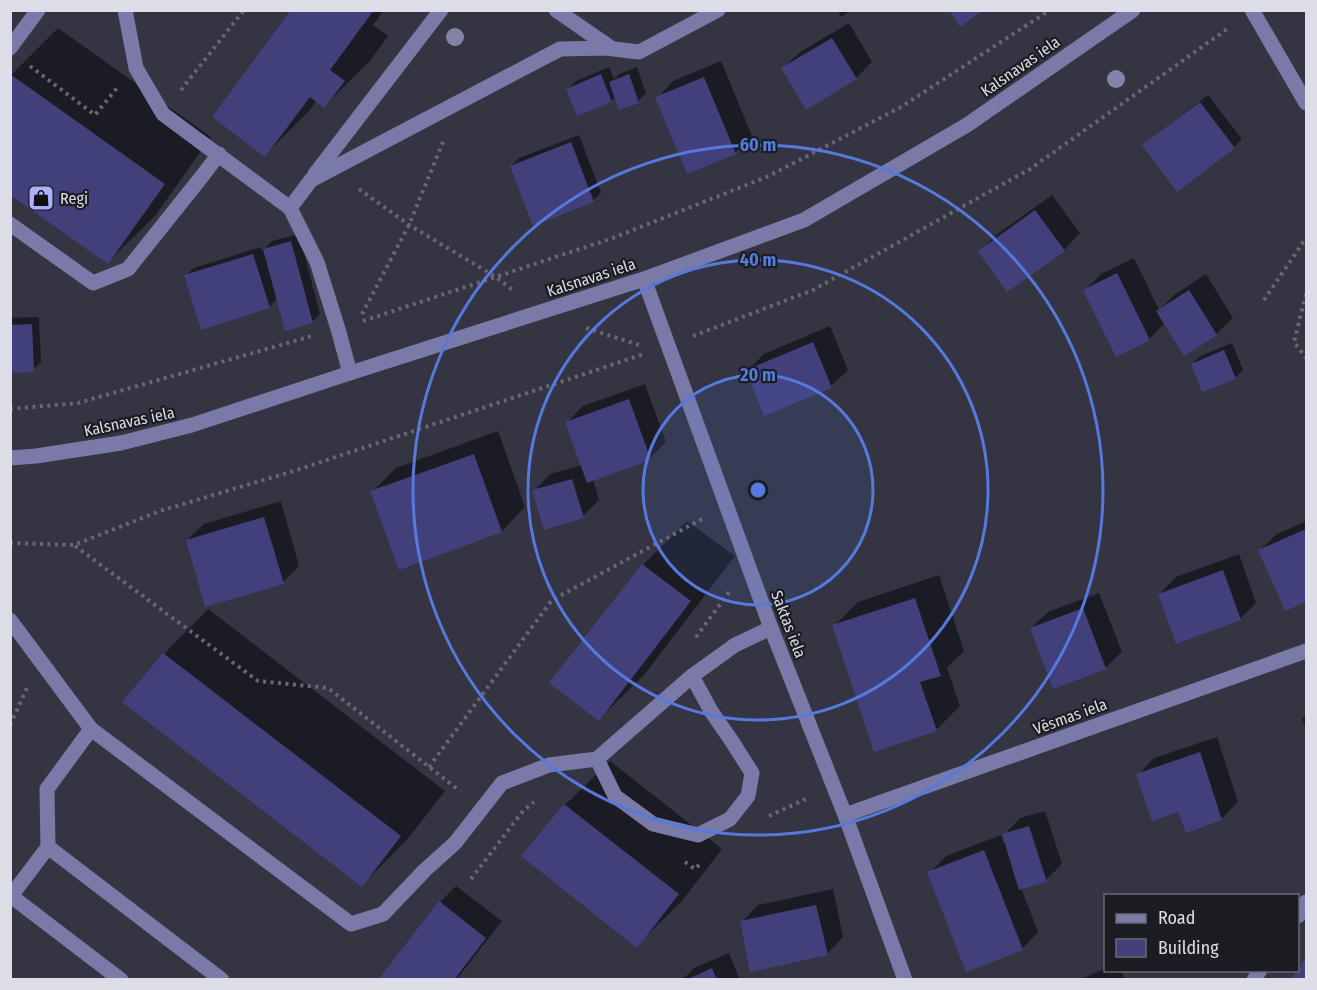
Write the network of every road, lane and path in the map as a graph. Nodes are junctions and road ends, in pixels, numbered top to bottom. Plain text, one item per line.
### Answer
1 (38, 10) edge
2 (125, 10) edge
3 (244, 10) edge
4 (441, 10) edge
5 (556, 10) edge
6 (718, 10) edge
7 (1050, 10) edge
8 (1132, 10) edge
9 (1252, 10) edge
10 (10, 48) edge
11 (610, 48) junction
12 (29, 65) dead end
13 (136, 68) junction
14 (1306, 103) edge
15 (164, 114) junction
16 (446, 136) dead end
17 (219, 154) junction
18 (311, 180) junction
19 (359, 189) dead end
20 (291, 208) junction
21 (10, 224) edge
22 (410, 225) junction
23 (1306, 238) edge
24 (496, 277) junction
25 (644, 279) junction
26 (1306, 294) edge
27 (1264, 300) dead end
28 (338, 329) junction
29 (1306, 358) edge
30 (350, 373) junction
31 (10, 409) edge
32 (10, 458) edge
33 (727, 506) junction
34 (74, 545) dead end
35 (10, 620) edge
36 (771, 628) junction
37 (1306, 651) edge
38 (40, 661) junction
39 (692, 676) junction
40 (10, 724) edge
41 (91, 729) junction
42 (597, 759) junction
43 (429, 767) junction
44 (482, 808) junction
45 (845, 815) junction
46 (510, 828) dead end
47 (48, 847) junction
48 (121, 980) edge
49 (222, 980) edge
50 (905, 980) edge

1 - 10 street
2 - 13 street
3 - 15 path
4 - 18 street
5 - 11 street
6 - 11 street
7 - 24 path
8 - 25 street, Kalsnavas iela
9 - 14 street
11 - 18 street
12 - 13 path
13 - 15 street
15 - 17 street
16 - 22 path
17 - 20 street
17 - 21 street
18 - 20 street
19 - 22 path
20 - 28 street
22 - 24 path
22 - 24 path
23 - 27 path
25 - 30 street, Kalsnavas iela
25 - 33 street, Saktas iela
26 - 29 path
28 - 30 street
28 - 31 path
30 - 32 street, Kalsnavas iela
33 - 36 street, Saktas iela
33 - 43 path
34 - 43 path
35 - 38 street
36 - 39 street
36 - 45 street, Saktas iela
37 - 45 street, Vēsmas iela
38 - 40 path
38 - 41 street
39 - 42 street
39 - 42 street
41 - 44 street
41 - 47 street
42 - 44 street
43 - 44 path
44 - 46 path
45 - 50 street, Saktas iela
47 - 48 street
47 - 49 street

